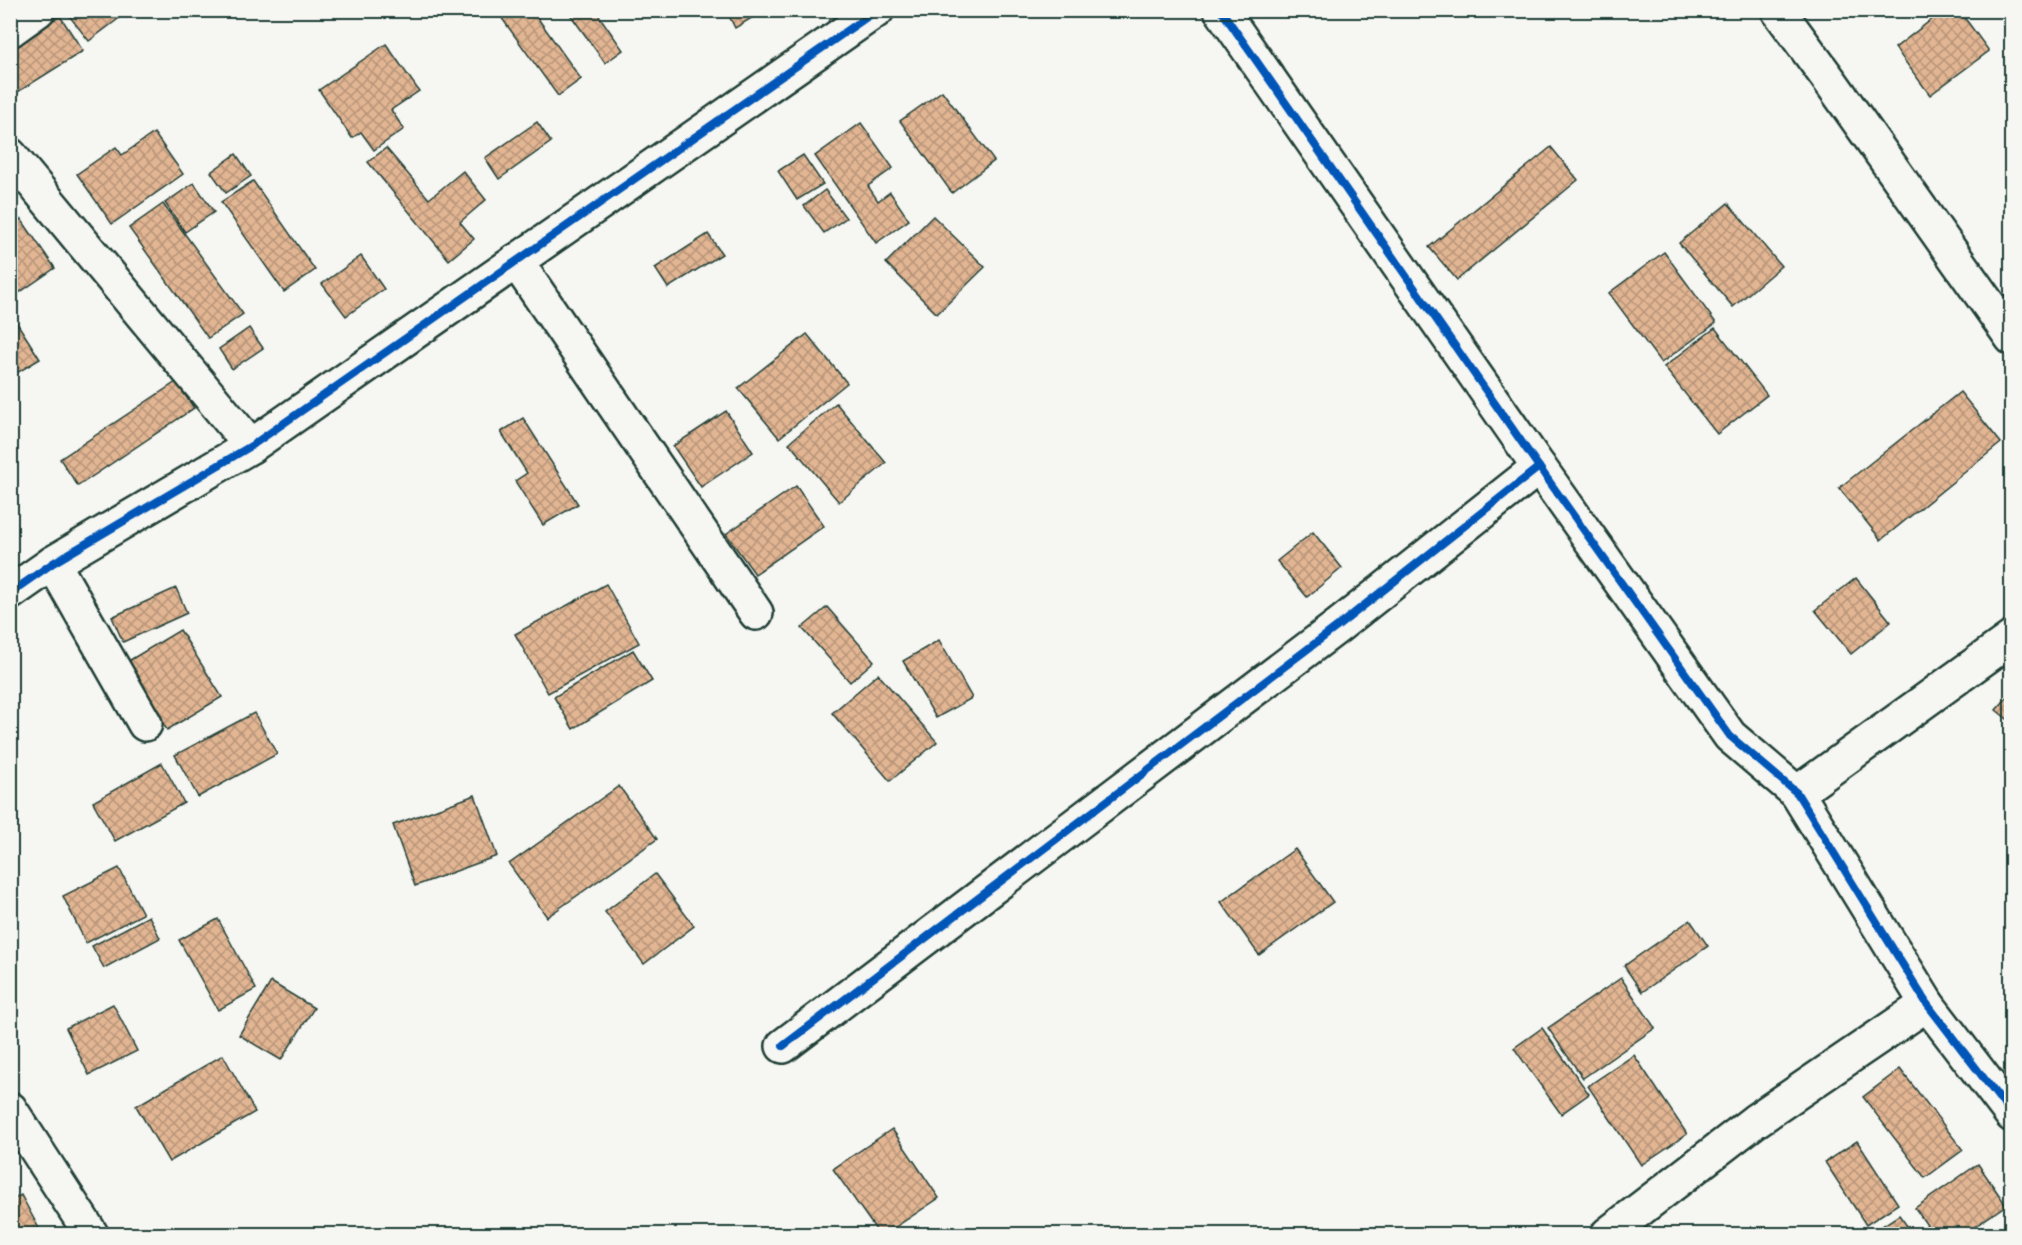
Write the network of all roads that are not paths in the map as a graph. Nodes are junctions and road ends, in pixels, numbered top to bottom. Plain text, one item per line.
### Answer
1 (38, 10) edge
2 (877, 10) edge
3 (1221, 10) edge
4 (1778, 10) edge
5 (10, 30) edge
6 (10, 155) edge
7 (516, 261) junction
8 (2012, 338) edge
9 (251, 446) junction
10 (1539, 468) junction
11 (53, 563) junction
12 (10, 593) edge
13 (756, 613) dead end
14 (2012, 638) edge
15 (145, 724) dead end
16 (1797, 793) junction
17 (1927, 1004) junction
18 (783, 1046) dead end
19 (10, 1109) edge
20 (2012, 1115) edge
21 (91, 1234) edge
22 (1608, 1234) edge

1 - 5 street
2 - 7 street
3 - 10 street
4 - 8 street
6 - 9 street
7 - 9 street
7 - 13 street
9 - 11 street
10 - 16 street
10 - 18 street
11 - 12 street
11 - 15 street
14 - 16 street
16 - 17 street
17 - 20 street
17 - 22 street
19 - 21 street

